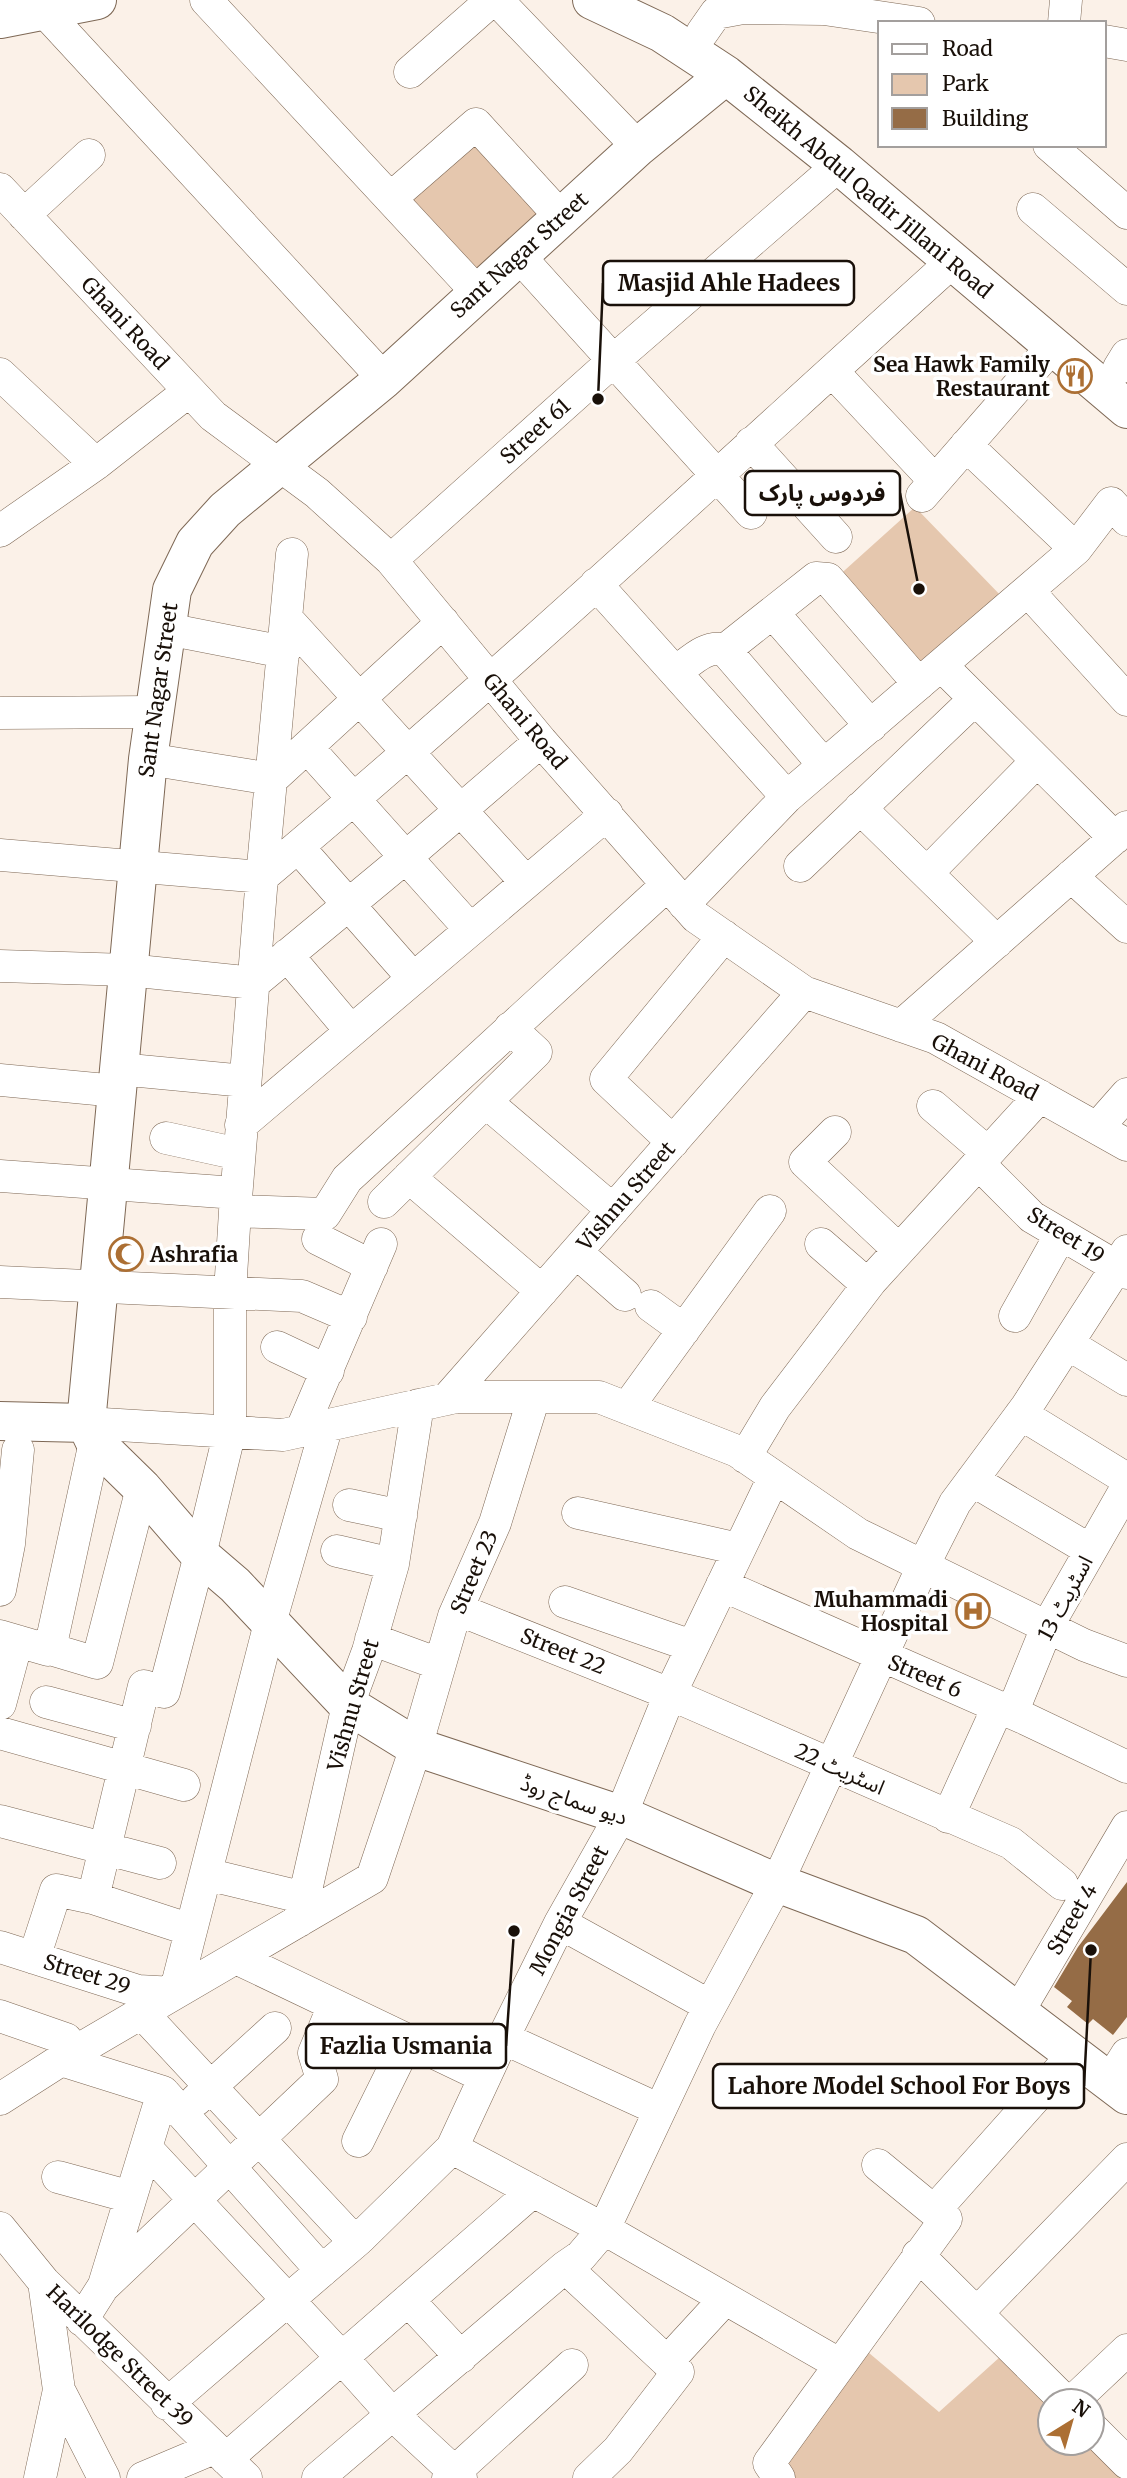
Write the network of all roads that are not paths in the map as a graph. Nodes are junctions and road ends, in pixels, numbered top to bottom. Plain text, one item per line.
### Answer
1 (97, 0) edge
2 (206, 0) edge
3 (492, 0) edge
4 (497, 0) edge
5 (592, 0) edge
6 (634, 0) edge
7 (1066, 0) edge
8 (743, 4) edge
9 (52, 7) edge
10 (0, 19) edge
11 (905, 21) edge
12 (1064, 21) edge
13 (702, 33) junction
14 (1106, 41) edge
15 (1127, 45) edge
16 (410, 72) dead end
17 (726, 75) junction
18 (638, 147) junction
19 (1051, 147) edge
20 (89, 155) dead end
21 (839, 165) junction
22 (0, 189) edge
23 (391, 198) junction
24 (1033, 209) dead end
25 (1127, 213) edge
26 (24, 215) junction
27 (561, 217) junction
28 (519, 256) junction
29 (952, 262) junction
30 (1127, 289) edge
31 (478, 293) junction
32 (1052, 347) junction
33 (613, 361) junction
34 (1124, 366) edge
35 (832, 371) junction
36 (0, 374) edge
37 (384, 379) junction
38 (189, 391) junction
39 (1127, 409) edge
40 (751, 443) junction
41 (966, 445) junction
42 (96, 464) junction
43 (281, 465) junction
44 (716, 475) junction
45 (1122, 502) edge
46 (751, 513) dead end
47 (2, 526) edge
48 (836, 537) dead end
49 (1076, 549) junction
50 (292, 554) dead end
51 (391, 560) junction
52 (596, 584) junction
53 (1028, 591) junction
54 (773, 613) junction
55 (287, 619) junction
56 (443, 622) junction
57 (167, 629) junction
58 (725, 650) junction
59 (284, 653) junction
60 (676, 672) junction
61 (930, 675) junction
62 (491, 680) junction
63 (360, 698) junction
64 (975, 699) junction
65 (1127, 700) edge
66 (154, 712) junction
67 (0, 713) edge
68 (871, 726) junction
69 (541, 741) junction
70 (307, 747) junction
71 (410, 753) junction
72 (148, 759) junction
73 (1037, 761) junction
74 (824, 765) junction
75 (272, 779) junction
76 (787, 797) junction
77 (355, 800) junction
78 (860, 808) junction
79 (461, 809) junction
80 (607, 814) junction
81 (1123, 832) edge
82 (298, 847) junction
83 (0, 855) edge
84 (406, 857) junction
85 (137, 865) junction
86 (800, 866) dead end
87 (927, 873) junction
88 (1072, 876) junction
89 (262, 877) junction
90 (525, 881) junction
91 (676, 894) junction
92 (349, 904) junction
93 (1127, 927) edge
94 (470, 929) junction
95 (724, 936) junction
96 (997, 942) junction
97 (287, 955) junction
98 (0, 966) edge
99 (128, 970) junction
100 (413, 978) junction
101 (254, 983) junction
102 (804, 992) junction
103 (901, 1026) junction
104 (510, 1028) junction
105 (351, 1031) junction
106 (0, 1080) edge
107 (118, 1080) junction
108 (245, 1081) junction
109 (1127, 1094) edge
110 (1040, 1096) junction
111 (486, 1102) junction
112 (933, 1106) dead end
113 (1097, 1128) junction
114 (835, 1132) dead end
115 (166, 1138) dead end
116 (240, 1139) junction
117 (673, 1142) junction
118 (1127, 1145) edge
119 (983, 1158) junction
120 (0, 1176) edge
121 (409, 1177) junction
122 (108, 1183) junction
123 (236, 1202) junction
124 (384, 1202) dead end
125 (613, 1210) junction
126 (770, 1211) dead end
127 (1061, 1234) junction
128 (318, 1239) dead end
129 (821, 1244) dead end
130 (900, 1250) junction
131 (576, 1252) junction
132 (1124, 1264) edge
133 (0, 1282) edge
134 (868, 1285) junction
135 (99, 1288) junction
136 (542, 1291) junction
137 (230, 1293) junction
138 (1014, 1316) dead end
139 (352, 1317) junction
140 (684, 1330) junction
141 (1068, 1344) junction
142 (276, 1347) dead end
143 (328, 1371) junction
144 (1127, 1380) edge
145 (534, 1397) junction
146 (432, 1402) junction
147 (627, 1408) junction
148 (1021, 1415) junction
149 (314, 1428) junction
150 (230, 1432) junction
151 (91, 1433) junction
152 (10, 1439) edge
153 (745, 1457) junction
154 (774, 1477) junction
155 (1127, 1479) edge
156 (972, 1480) junction
157 (1127, 1487) edge
158 (142, 1488) junction
159 (349, 1505) dead end
160 (578, 1513) dead end
161 (401, 1516) junction
162 (1107, 1536) edge
163 (4, 1547) edge
164 (739, 1549) junction
165 (337, 1551) dead end
166 (200, 1555) junction
167 (393, 1564) junction
168 (923, 1566) junction
169 (722, 1586) junction
170 (0, 1590) edge
171 (565, 1602) dead end
172 (457, 1609) junction
173 (270, 1623) junction
174 (1047, 1627) junction
175 (8, 1638) edge
176 (371, 1639) junction
177 (692, 1646) junction
178 (50, 1648) junction
179 (882, 1657) junction
180 (1127, 1661) edge
181 (439, 1664) junction
182 (670, 1694) junction
183 (46, 1702) dead end
184 (0, 1704) edge
185 (348, 1705) junction
186 (1005, 1710) junction
187 (135, 1726) junction
188 (0, 1733) edge
189 (416, 1747) junction
190 (832, 1766) junction
191 (1127, 1767) edge
192 (125, 1768) junction
193 (184, 1785) dead end
194 (621, 1815) junction
195 (948, 1817) junction
196 (0, 1821) edge
197 (1127, 1826) edge
198 (105, 1850) junction
199 (160, 1863) dead end
200 (205, 1874) junction
201 (777, 1883) junction
202 (1062, 1884) dead end
203 (93, 1898) junction
204 (302, 1909) junction
205 (559, 1923) junction
206 (191, 1930) junction
207 (0, 1947) edge
208 (34, 1958) junction
209 (236, 1958) junction
210 (175, 1993) junction
211 (334, 2005) junction
212 (710, 2006) junction
213 (1018, 2012) junction
214 (142, 2013) junction
215 (0, 2016) edge
216 (275, 2028) dead end
217 (503, 2038) junction
218 (408, 2040) junction
219 (1074, 2054) junction
220 (68, 2056) junction
221 (485, 2077) junction
222 (1121, 2077) edge
223 (211, 2087) junction
224 (0, 2099) edge
225 (172, 2103) junction
226 (660, 2110) junction
227 (259, 2139) junction
228 (358, 2141) dead end
229 (146, 2148) junction
230 (453, 2148) junction
231 (1127, 2159) edge
232 (878, 2165) dead end
233 (230, 2167) junction
234 (58, 2178) dead end
235 (533, 2191) junction
236 (131, 2197) junction
237 (195, 2200) junction
238 (934, 2211) junction
239 (0, 2228) edge
240 (604, 2229) junction
241 (355, 2242) junction
242 (918, 2255) junction
243 (565, 2266) junction
244 (322, 2271) junction
245 (44, 2283) junction
246 (103, 2287) junction
247 (725, 2298) junction
248 (287, 2299) junction
249 (408, 2300) junction
250 (976, 2313) junction
251 (82, 2320) junction
252 (1127, 2350) edge
253 (461, 2357) junction
254 (342, 2358) junction
255 (839, 2364) junction
256 (572, 2365) dead end
257 (672, 2367) junction
258 (1051, 2387) edge
259 (1088, 2387) edge
260 (59, 2390) junction
261 (167, 2404) junction
262 (393, 2415) junction
263 (1106, 2442) edge
264 (229, 2462) edge
265 (1127, 2463) edge
266 (454, 2476) edge
267 (40, 2478) edge
268 (104, 2478) edge
269 (143, 2478) edge
270 (318, 2478) edge
271 (589, 2478) edge
272 (779, 2478) edge

1 - 9 main road
2 - 23 street
3 - 16 street
4 - 18 street
5 - 17 main road, Sheikh Abdul Qadir Jillani Road
6 - 13 main road, Sheikh Abdul Qadir Jillani Road
7 - 12 street
8 - 11 street
8 - 13 street
9 - 10 main road
9 - 37 street
13 - 34 main road, Sheikh Abdul Qadir Jillani Road
14 - 15 street
17 - 18 main road, Sant Nagar Street
17 - 21 main road, Sheikh Abdul Qadir Jillani Road
18 - 27 main road, Sant Nagar Street
19 - 25 street
20 - 26 street
21 - 29 main road, Sheikh Abdul Qadir Jillani Road
21 - 33 street, Street 61
22 - 26 street, Ghani Road
23 - 27 street
23 - 31 street
24 - 30 street
26 - 38 street, Ghani Road
27 - 28 main road, Sant Nagar Street
28 - 31 main road, Sant Nagar Street
28 - 33 street
29 - 32 main road, Sheikh Abdul Qadir Jillani Road
29 - 35 street
31 - 37 main road, Sant Nagar Street
32 - 39 main road, Sheikh Abdul Qadir Jillani Road
32 - 41 street
33 - 44 street
33 - 51 street, Street 61
35 - 40 street
35 - 41 street
36 - 42 street
37 - 43 main road, Sant Nagar Street
38 - 42 street
38 - 43 street, Ghani Road
40 - 44 street
40 - 48 street
41 - 49 street
42 - 47 street
43 - 51 street, Ghani Road
43 - 57 main road, Sant Nagar Street
44 - 46 street
44 - 52 street
45 - 49 street
49 - 53 street
50 - 55 street
51 - 56 street, Ghani Road
52 - 60 street
52 - 62 street
53 - 61 street
53 - 65 street
54 - 58 street
54 - 61 street
54 - 68 street
55 - 59 street
55 - 63 street
56 - 62 street, Ghani Road
56 - 63 street
57 - 59 street
57 - 66 main road, Sant Nagar Street
58 - 60 street
58 - 74 street
59 - 75 street
60 - 76 street
61 - 64 street
61 - 68 street
62 - 69 street, Ghani Road
62 - 71 street
63 - 70 street
63 - 71 street
64 - 73 street
64 - 78 street
66 - 67 street
66 - 72 main road, Sant Nagar Street
68 - 74 street
69 - 79 street
69 - 80 street, Ghani Road
70 - 75 street
70 - 77 street
71 - 77 street
71 - 79 street
72 - 75 street
72 - 85 main road, Sant Nagar Street
73 - 81 street
73 - 87 street
74 - 76 street
75 - 89 street
76 - 91 street
77 - 82 street
77 - 84 street
78 - 86 street
78 - 87 street
79 - 84 street
79 - 90 street
80 - 90 street
80 - 91 street, Ghani Road
81 - 88 street
82 - 89 street
82 - 92 street
83 - 85 street
84 - 92 street
84 - 94 street
85 - 89 street
85 - 99 main road, Sant Nagar Street
87 - 96 street
88 - 93 street
88 - 96 street
89 - 101 street
90 - 94 street
91 - 95 street, Ghani Road
91 - 104 street
92 - 97 street
92 - 100 street
94 - 100 street
95 - 102 street, Ghani Road
95 - 117 street
96 - 103 street
97 - 101 street
97 - 105 street
98 - 99 street
99 - 101 street
99 - 107 main road, Sant Nagar Street
100 - 105 street
101 - 108 street
102 - 103 street, Ghani Road
102 - 117 street, Vishnu Street
103 - 110 street, Ghani Road
104 - 111 street
104 - 123 street
105 - 116 street
106 - 107 street
107 - 108 street
107 - 122 main road, Sant Nagar Street
108 - 116 street
109 - 113 street
110 - 113 street, Ghani Road
110 - 119 street
111 - 121 street
111 - 125 street
112 - 119 street, Street 19
113 - 118 street, Ghani Road
114 - 130 street
115 - 116 street
116 - 123 street
117 - 125 street, Vishnu Street
119 - 127 street, Street 19
119 - 130 street
120 - 122 street
121 - 124 street
121 - 136 street
122 - 123 street
122 - 135 main road, Sant Nagar Street
123 - 137 street
125 - 131 street, Vishnu Street
126 - 140 street
127 - 132 street, Street 19
127 - 138 street
128 - 139 street
129 - 134 street
130 - 134 street
131 - 136 street, Vishnu Street
131 - 140 street
132 - 141 street
133 - 135 street
134 - 153 street
135 - 137 street
135 - 151 main road, Sant Nagar Street
136 - 146 street, Vishnu Street
137 - 139 street
137 - 150 street
139 - 143 street
140 - 147 street
141 - 144 street
141 - 148 street
142 - 143 street
143 - 149 street
145 - 146 street
145 - 147 street
145 - 172 street, Street 23
146 - 149 street
146 - 161 street, Vishnu Street
147 - 153 street
148 - 155 street
148 - 156 street
149 - 150 street
149 - 173 street
150 - 151 street
150 - 166 street
151 - 152 main road
151 - 158 main road, دیو سماج روڈ
151 - 178 street
152 - 163 street
153 - 154 street
154 - 164 street, Mongia Street
154 - 168 street
156 - 162 street
156 - 168 street
157 - 162 street, اسٹریٹ 13
158 - 166 main road, دیو سماج روڈ
158 - 178 street
159 - 161 street
160 - 164 street
161 - 167 street, Vishnu Street
162 - 174 street, اسٹریٹ 13
163 - 170 street
164 - 169 street, Mongia Street
165 - 167 street
166 - 173 main road, دیو سماج روڈ
166 - 187 street
167 - 176 street, Vishnu Street
168 - 174 street
168 - 179 street
169 - 177 street, Mongia Street
169 - 179 street, Street 6
171 - 177 street
172 - 181 street, Street 23
172 - 182 street, Street 22
173 - 185 main road, دیو سماج روڈ
173 - 200 street
174 - 180 street
174 - 186 street, اسٹریٹ 13
175 - 178 street
175 - 184 street
176 - 181 street
176 - 185 street, Vishnu Street
177 - 182 street, Mongia Street
179 - 186 street, Street 6
179 - 190 street
181 - 189 street, Street 23
182 - 190 street, اسٹریٹ 22
182 - 194 street, Mongia Street
183 - 187 street
185 - 189 main road, دیو سماج روڈ
185 - 204 street, Vishnu Street
186 - 191 street, Street 6
186 - 195 street, اسٹریٹ 13
187 - 192 street
188 - 192 street
189 - 194 main road, دیو سماج روڈ
189 - 204 street, Street 23
190 - 195 street, اسٹریٹ 22
190 - 201 street
192 - 193 street
192 - 198 street
194 - 201 main road, دیو سماج روڈ
194 - 205 street, Mongia Street
195 - 202 street, اسٹریٹ 22
196 - 198 street
197 - 213 street, Street 4
198 - 199 street
198 - 203 street
200 - 204 street
200 - 206 street
201 - 212 street
201 - 213 main road, دیو سماج روڈ
203 - 206 street
203 - 208 street
204 - 209 street, Street 23
205 - 212 street
205 - 217 street, Mongia Street
206 - 210 street
207 - 208 street, Street 29
208 - 210 street, Street 29
209 - 210 street, Street 23
209 - 211 street
210 - 214 street, Street 23
211 - 218 street
211 - 227 street
212 - 226 street
213 - 219 main road, دیو سماج روڈ
214 - 220 street, Street 23
214 - 223 street
215 - 220 street
216 - 223 street
217 - 221 street, Mongia Street
217 - 226 street
218 - 221 street
218 - 228 street
219 - 222 main road, دیو سماج روڈ
219 - 238 street
220 - 224 street, Street 23
220 - 225 street
221 - 230 street, Mongia Street
223 - 225 street
223 - 227 street
225 - 229 street
225 - 233 street
226 - 240 street
227 - 233 street
227 - 241 street
229 - 236 street
229 - 237 street
230 - 235 street
230 - 241 street, Mongia Street
231 - 250 street
232 - 238 street
233 - 237 street
233 - 244 street
234 - 236 street
235 - 240 street
235 - 249 street
236 - 246 street
237 - 246 street
237 - 248 street
238 - 242 street
239 - 245 street, Harilodge Street 39
240 - 243 street
240 - 247 street
241 - 244 street, Mongia Street
242 - 250 street
242 - 255 street
243 - 253 street
243 - 257 street
244 - 248 street, Mongia Street
245 - 251 street, Harilodge Street 39
245 - 260 street
246 - 251 street
247 - 255 street
247 - 257 street
248 - 254 street
248 - 261 street, Mongia Street
249 - 253 street
249 - 254 street
250 - 258 street
251 - 261 street, Harilodge Street 39
252 - 259 street
253 - 262 street
254 - 262 street
254 - 264 street
255 - 272 street
256 - 266 street
257 - 271 street
260 - 267 street
260 - 268 street
261 - 264 street, Harilodge Street 39
262 - 266 street
262 - 270 street
263 - 265 street
264 - 269 street

